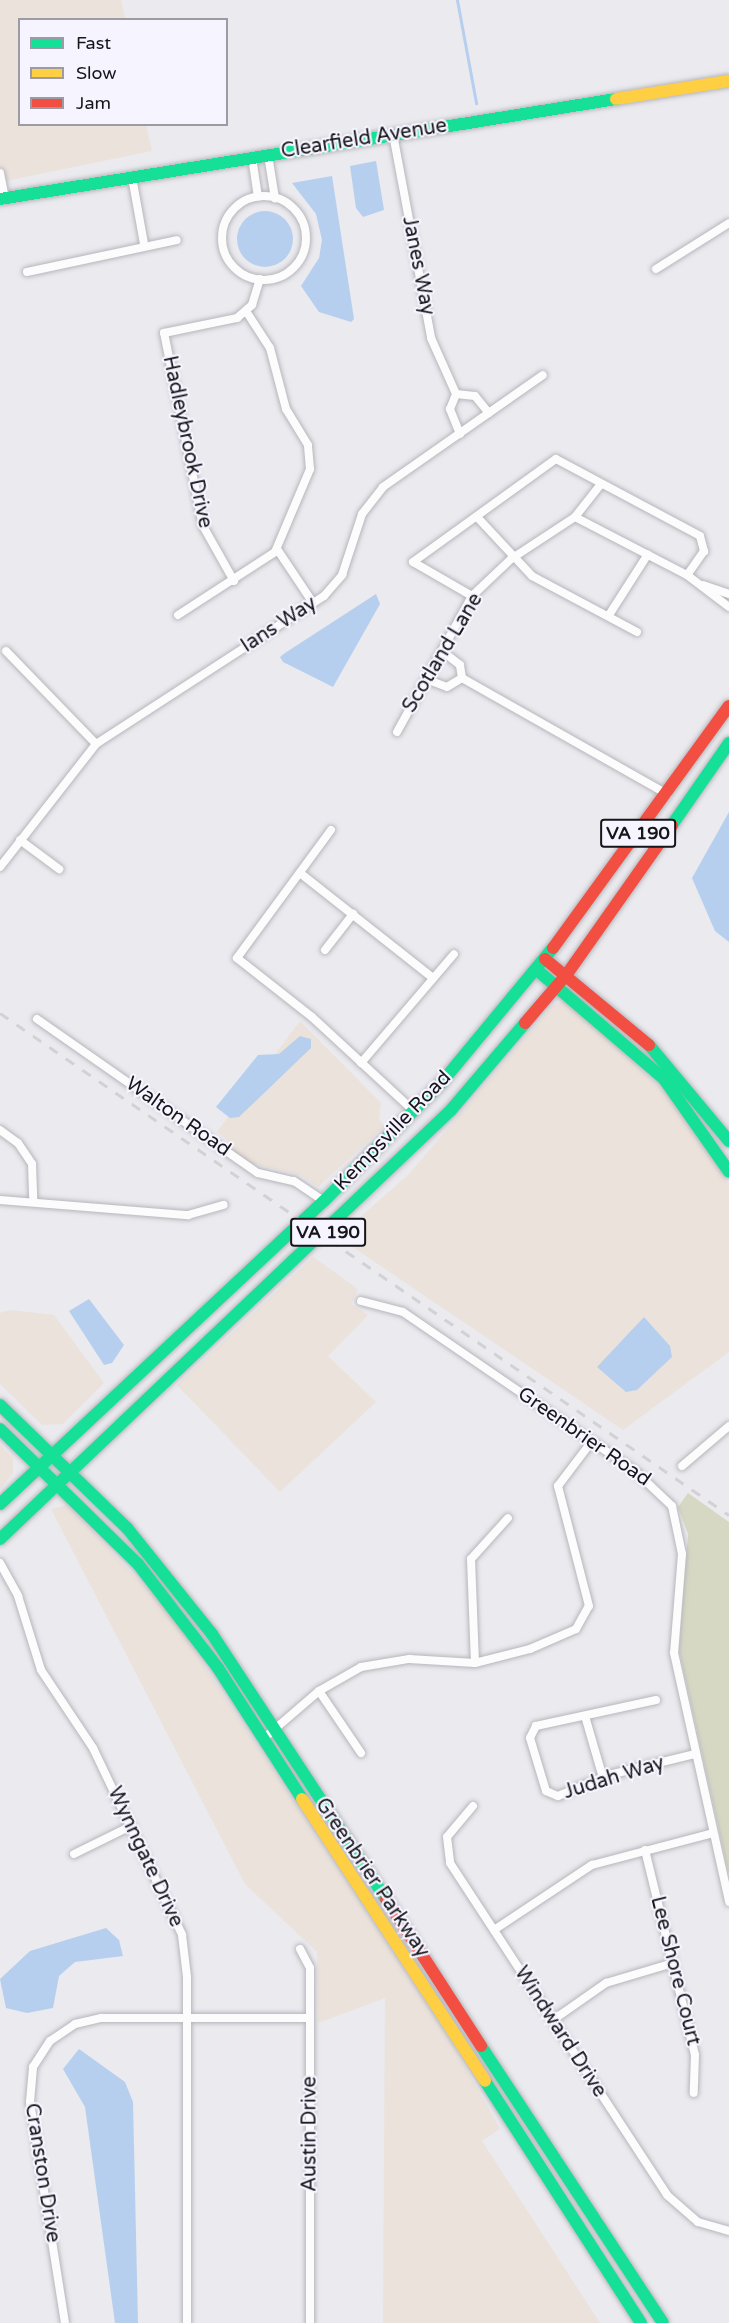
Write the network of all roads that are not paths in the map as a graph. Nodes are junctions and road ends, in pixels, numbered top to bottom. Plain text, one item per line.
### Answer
1 (729, 83) edge
2 (393, 134) junction
3 (268, 155) junction
4 (252, 157) junction
5 (0, 173) edge
6 (132, 177) junction
7 (258, 197) junction
8 (3, 198) edge
9 (275, 198) junction
10 (729, 223) edge
11 (177, 240) dead end
12 (144, 244) junction
13 (656, 269) dead end
14 (27, 272) dead end
15 (260, 279) junction
16 (246, 311) junction
17 (543, 375) dead end
18 (456, 394) junction
19 (489, 413) junction
20 (460, 434) junction
21 (601, 484) junction
22 (575, 517) junction
23 (478, 518) junction
24 (277, 549) junction
25 (648, 554) junction
26 (511, 559) junction
27 (687, 575) junction
28 (234, 580) junction
29 (703, 585) junction
30 (729, 594) edge
31 (472, 596) junction
32 (313, 603) junction
33 (729, 607) edge
34 (178, 615) dead end
35 (609, 615) junction
36 (637, 632) dead end
37 (6, 651) dead end
38 (442, 651) junction
39 (462, 678) junction
40 (426, 679) junction
41 (729, 706) edge
42 (397, 732) dead end
43 (729, 743) edge
44 (96, 744) junction
45 (667, 794) junction
46 (331, 830) dead end
47 (20, 840) junction
48 (0, 867) edge
49 (59, 869) dead end
50 (300, 873) junction
51 (353, 914) junction
52 (325, 950) dead end
53 (454, 954) dead end
54 (545, 959) junction
55 (537, 970) junction
56 (567, 974) junction
57 (434, 978) junction
58 (558, 985) junction
59 (37, 1018) dead end
60 (361, 1063) junction
61 (415, 1112) junction
62 (0, 1130) edge
63 (729, 1141) edge
64 (729, 1172) edge
65 (0, 1200) edge
66 (324, 1201) junction
67 (33, 1202) junction
68 (224, 1205) dead end
69 (361, 1301) dead end
70 (0, 1405) edge
71 (729, 1426) edge
72 (0, 1429) edge
73 (592, 1442) junction
74 (53, 1455) junction
75 (682, 1466) dead end
76 (40, 1467) junction
77 (72, 1472) junction
78 (58, 1485) junction
79 (0, 1504) edge
80 (508, 1518) dead end
81 (0, 1539) edge
82 (0, 1563) edge
83 (475, 1663) junction
84 (319, 1690) junction
85 (656, 1700) dead end
86 (585, 1716) junction
87 (274, 1730) junction
88 (262, 1740) junction
89 (361, 1753) dead end
90 (695, 1754) junction
91 (603, 1778) junction
92 (473, 1806) dead end
93 (131, 1826) junction
94 (713, 1833) junction
95 (645, 1850) junction
96 (74, 1854) dead end
97 (729, 1902) edge
98 (494, 1930) junction
99 (300, 1949) dead end
100 (673, 1963) junction
101 (310, 2018) junction
102 (187, 2019) junction
103 (553, 2020) junction
104 (694, 2093) dead end
105 (729, 2231) edge
106 (636, 2322) edge
107 (65, 2323) edge
108 (187, 2323) edge
109 (310, 2323) edge
110 (663, 2323) edge

1 - 2 main road, Clearfield Avenue
2 - 3 main road, Clearfield Avenue
2 - 18 street, Janes Way
3 - 4 main road, Clearfield Avenue
3 - 9 street
4 - 6 main road, Clearfield Avenue
4 - 7 street
5 - 8 street
6 - 8 main road, Clearfield Avenue
6 - 12 street
7 - 9 street
7 - 15 street
9 - 15 street
10 - 13 street
11 - 12 street
12 - 14 street
15 - 16 street
16 - 24 street
16 - 28 street, Hadleybrook Drive
17 - 19 street, Ians Way
18 - 19 street
18 - 20 street, Janes Way
19 - 20 street, Ians Way
20 - 32 street, Ians Way
21 - 22 street, Scotland Lane
21 - 23 street
21 - 27 street
22 - 25 street
22 - 26 street, Scotland Lane
23 - 26 street
23 - 31 street
24 - 28 street
24 - 32 street
25 - 27 street
25 - 35 street
26 - 31 street, Scotland Lane
26 - 35 street
27 - 29 street
28 - 34 street
29 - 30 street
29 - 33 street
31 - 38 street, Scotland Lane
32 - 44 street, Ians Way
35 - 36 street
37 - 44 street
38 - 39 street
38 - 40 street, Scotland Lane
39 - 40 street
39 - 45 street
40 - 42 street, Scotland Lane
41 - 45 main road, Kempsville Road / VA 190
43 - 56 main road, Kempsville Road / VA 190
44 - 47 street, Ians Way
45 - 54 main road, Kempsville Road / VA 190
46 - 50 street
47 - 48 street, Ians Way
47 - 49 street
50 - 51 street
50 - 60 street
51 - 52 street
51 - 57 street
53 - 57 street
54 - 55 main road, Kempsville Road / VA 190
54 - 56 main road
55 - 58 main road
55 - 61 main road, Kempsville Road / VA 190
56 - 58 main road, Kempsville Road / VA 190
56 - 63 main road
57 - 60 street
58 - 64 main road
58 - 77 main road, Kempsville Road / VA 190
59 - 66 street, Walton Road
60 - 61 street
61 - 66 main road, Kempsville Road / VA 190
62 - 67 street
65 - 67 street
66 - 74 main road, Kempsville Road / VA 190
67 - 68 street
69 - 73 street, Greenbrier Road
70 - 74 main road, Greenbrier Parkway
71 - 75 street
72 - 76 main road, Greenbrier Parkway
73 - 83 street
73 - 90 street, Greenbrier Road
74 - 76 main road, Kempsville Road / VA 190
74 - 77 main road, Greenbrier Parkway
76 - 78 main road, Greenbrier Parkway
76 - 79 main road, Kempsville Road / VA 190
77 - 78 main road, Kempsville Road / VA 190
77 - 87 main road, Greenbrier Parkway
78 - 81 main road, Kempsville Road / VA 190
78 - 88 main road, Greenbrier Parkway
80 - 83 street
82 - 93 street, Wynngate Drive
83 - 84 street
84 - 87 street
84 - 89 street
85 - 86 street, Judah Way
86 - 91 street
86 - 91 street, Judah Way
87 - 88 street
87 - 110 main road, Greenbrier Parkway
88 - 106 main road, Greenbrier Parkway
90 - 91 street, Judah Way
90 - 94 street, Greenbrier Road
92 - 98 street, Windward Drive
93 - 96 street
93 - 102 street, Wynngate Drive
94 - 95 street
94 - 97 street, Greenbrier Road
95 - 98 street
95 - 100 street, Lee Shore Court
98 - 103 street, Windward Drive
99 - 101 street, Austin Drive
100 - 103 street
100 - 104 street, Lee Shore Court
101 - 102 street, Cranston Drive
101 - 109 street, Austin Drive
102 - 107 street, Cranston Drive
102 - 108 street, Wynngate Drive
103 - 105 street, Windward Drive

